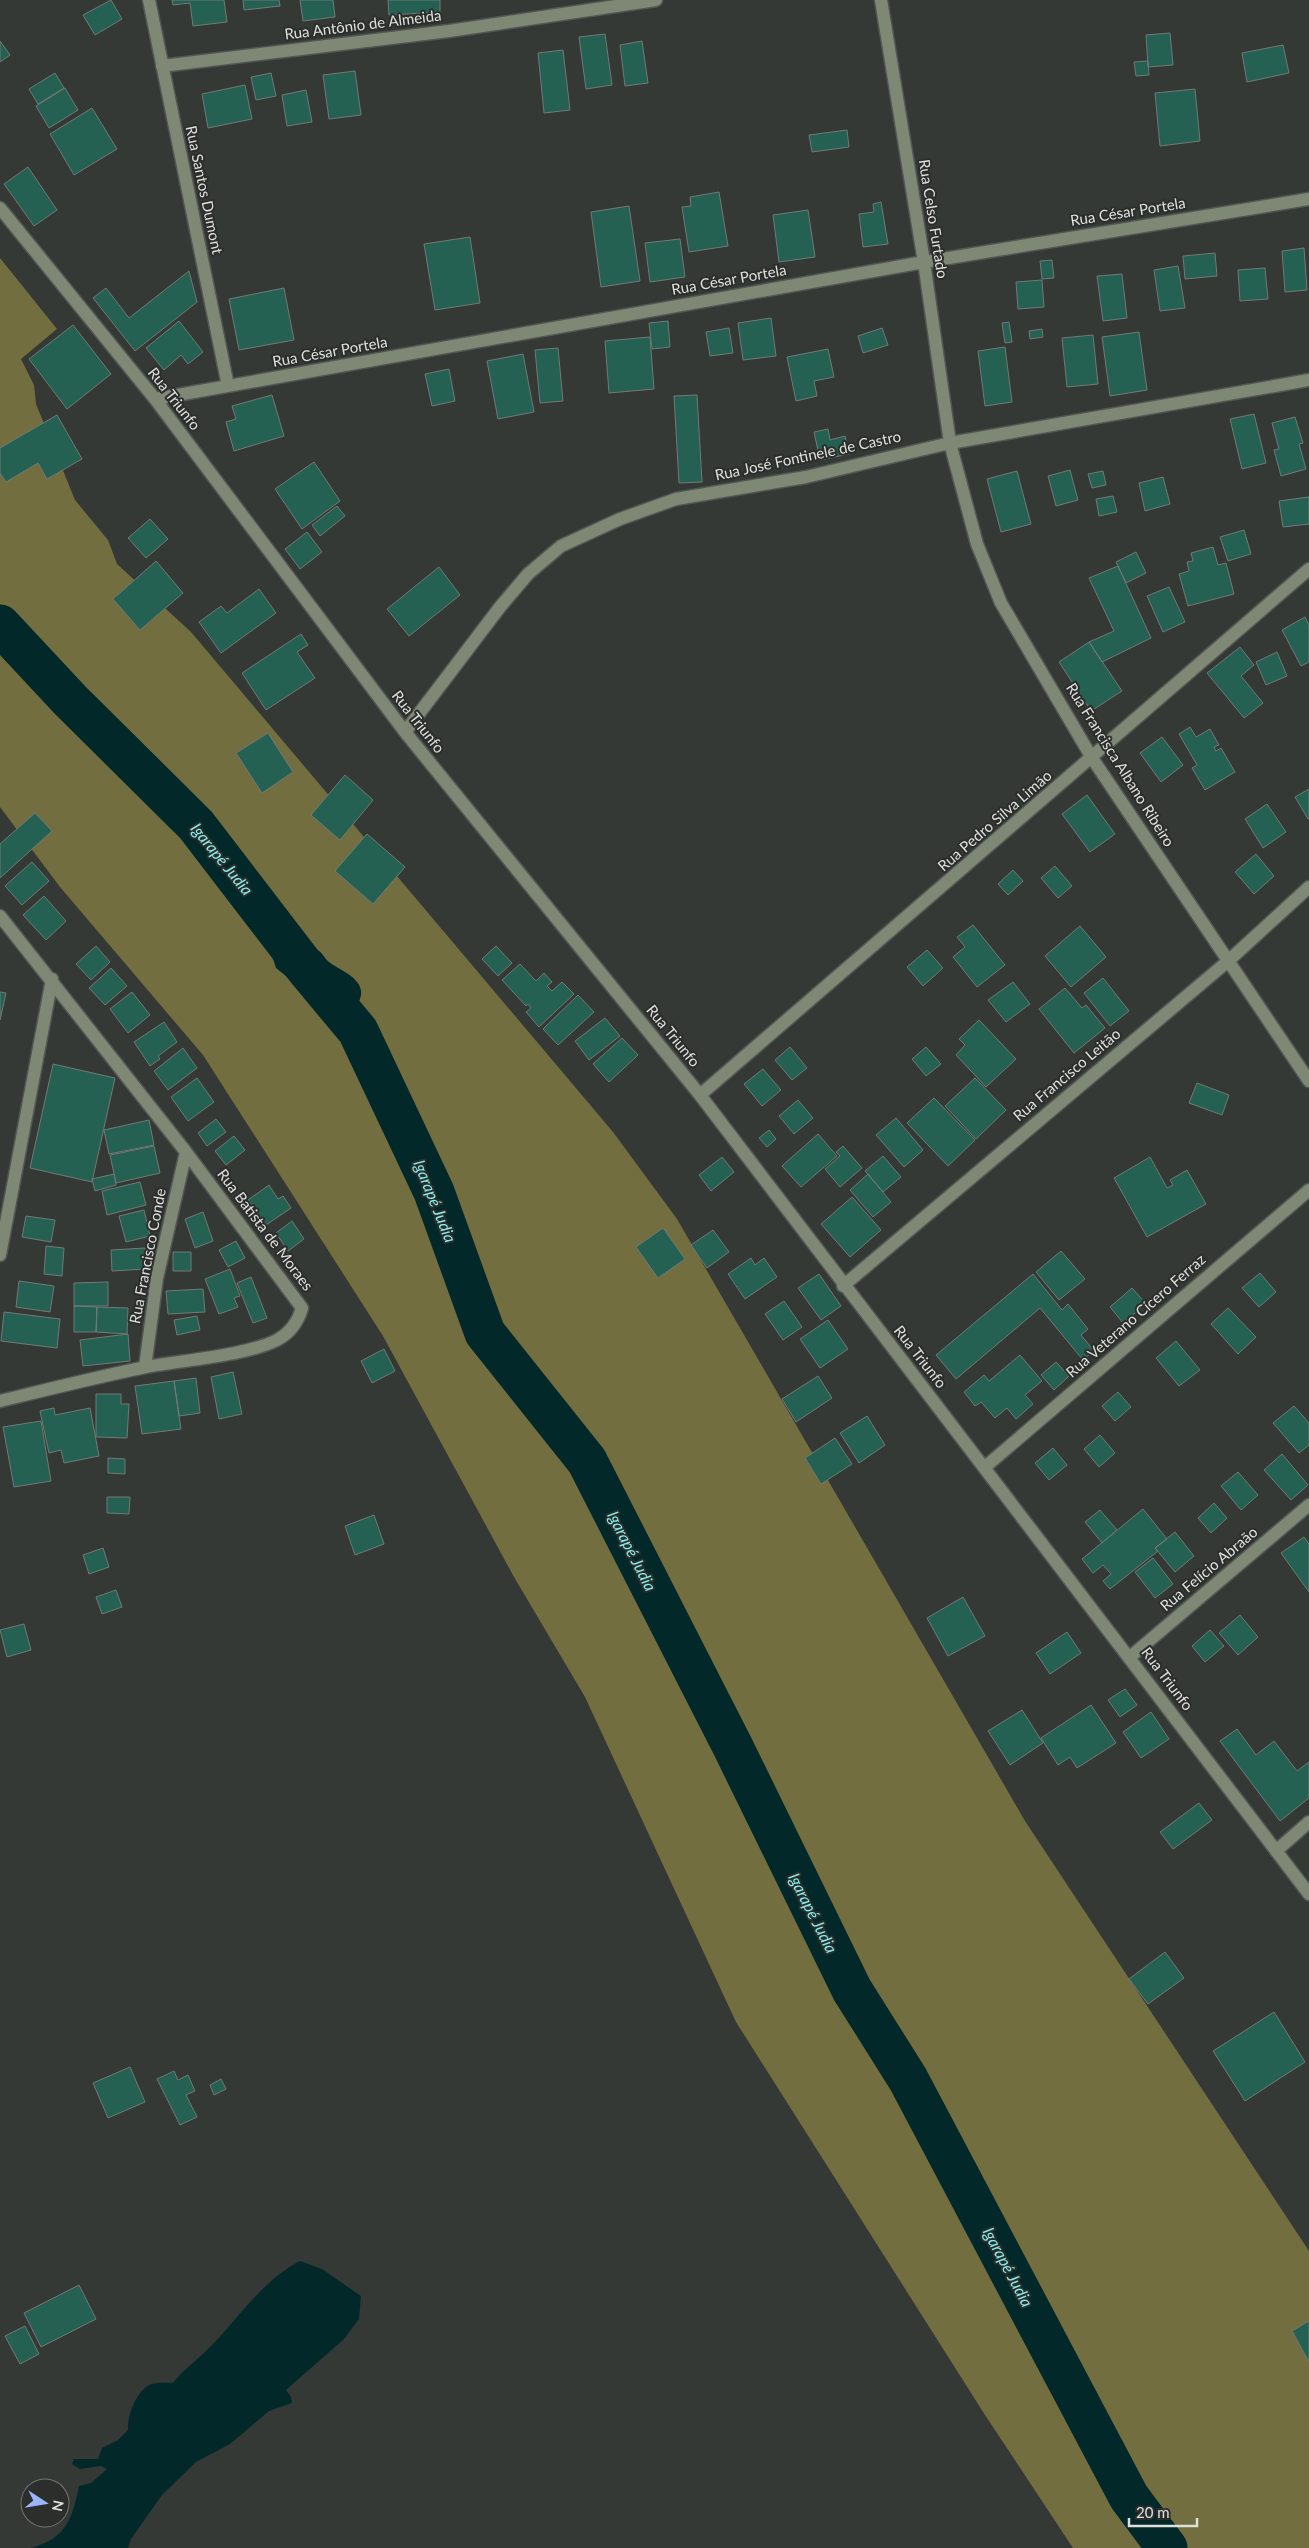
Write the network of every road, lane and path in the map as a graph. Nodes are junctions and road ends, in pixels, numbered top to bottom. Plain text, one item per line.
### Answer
1 (149, 0) edge
2 (656, 0) edge
3 (881, 0) edge
4 (162, 66) junction
5 (1309, 199) edge
6 (0, 208) edge
7 (924, 262) junction
8 (1309, 380) edge
9 (228, 386) junction
10 (155, 399) junction
11 (950, 443) junction
12 (1309, 569) edge
13 (405, 732) junction
14 (1092, 758) junction
15 (1309, 887) edge
16 (0, 916) edge
17 (1227, 962) junction
18 (52, 979) junction
19 (1309, 1081) edge
20 (700, 1095) junction
21 (186, 1152) junction
22 (1309, 1190) edge
23 (0, 1255) edge
24 (843, 1286) junction
25 (145, 1367) junction
26 (0, 1401) edge
27 (985, 1467) junction
28 (1309, 1505) edge
29 (1130, 1657) junction
30 (1309, 1822) edge
31 (1276, 1851) junction
32 (1309, 1894) edge

1 - 4 street, Rua Santos Dumont
2 - 4 street, Rua Antônio de Almeida
3 - 7 street, Rua Celso Furtado
4 - 9 street, Rua Santos Dumont
5 - 7 street, Rua César Portela
6 - 10 street, Rua Triunfo
7 - 9 street, Rua César Portela
7 - 11 street, Rua Celso Furtado
8 - 11 street, Rua José Fontinele de Castro
9 - 10 street, Rua César Portela
10 - 13 street, Rua Triunfo
11 - 13 street, Rua José Fontinele de Castro
11 - 14 street, Rua Francisca Albano Ribeiro
12 - 14 street, Rua Pedro Silva Limão
13 - 20 street, Rua Triunfo
14 - 17 street, Rua Francisca Albano Ribeiro
14 - 20 street, Rua Pedro Silva Limão
15 - 17 street, Rua Francisco Leitão
16 - 18 street, Rua Batista de Moraes
17 - 19 street, Rua Francisca Albano Ribeiro
17 - 24 street, Rua Francisco Leitão
18 - 21 street, Rua Batista de Moraes
18 - 23 street
20 - 24 street, Rua Triunfo
21 - 25 street, Rua Francisco Conde
21 - 25 street, Rua Batista de Moraes
22 - 27 street, Rua Veterano Cícero Ferraz
24 - 27 street, Rua Triunfo
25 - 26 street, Rua Batista de Moraes
27 - 29 street, Rua Triunfo
28 - 29 street, Rua Felício Abraão
29 - 31 street, Rua Triunfo
30 - 31 street
31 - 32 street, Rua Triunfo

